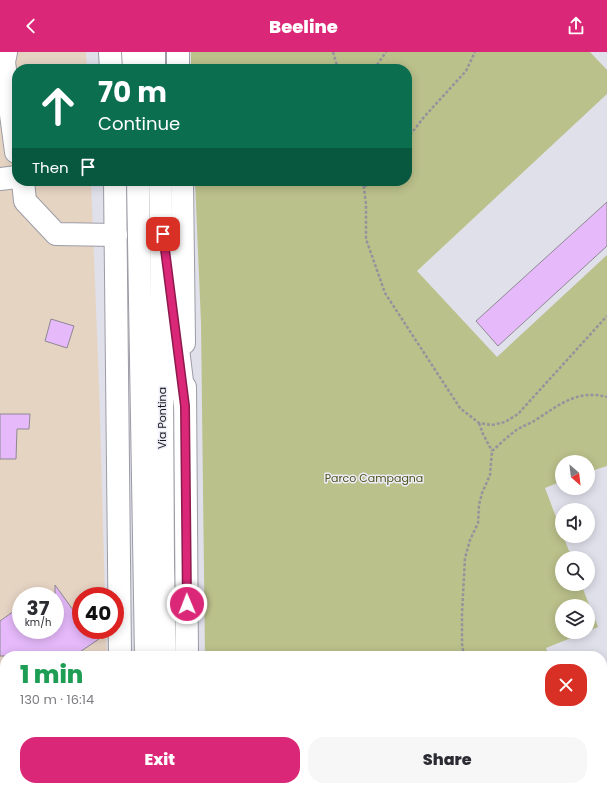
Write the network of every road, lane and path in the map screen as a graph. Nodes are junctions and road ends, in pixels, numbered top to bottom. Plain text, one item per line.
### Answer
1 (6, 52) edge
2 (110, 52) edge
3 (133, 52) edge
4 (154, 52) edge
5 (178, 52) edge
6 (333, 52) edge
7 (386, 52) edge
8 (475, 52) edge
9 (111, 64) edge
10 (134, 64) edge
11 (154, 64) edge
12 (178, 64) edge
13 (337, 64) edge
14 (378, 64) edge
15 (12, 122) edge
16 (412, 133) edge
17 (12, 178) edge
18 (0, 179) edge
19 (24, 186) edge
20 (115, 186) edge
21 (138, 186) edge
22 (160, 186) edge
23 (182, 186) edge
24 (364, 187) edge
25 (161, 218) junction
26 (116, 235) junction
27 (607, 316) edge
28 (607, 394) edge
29 (601, 395) junction
30 (607, 397) edge
31 (185, 406) junction
32 (479, 423) junction
33 (492, 451) junction
34 (120, 651) edge
35 (146, 651) edge
36 (165, 651) edge
37 (187, 651) edge
38 (463, 651) edge

1 - 15 main road
2 - 9 main road
3 - 10 main road
4 - 11 main road
5 - 12 main road
6 - 13 path
7 - 14 path
8 - 16 path
17 - 18 main road
19 - 26 main road
20 - 26 main road
21 - 35 main road, Via Pontina
22 - 25 main road, Via Pontina
23 - 31 main road, Via Pontina
24 - 32 path
25 - 31 main road
25 - 36 main road, Via Pontina
26 - 34 main road
27 - 32 path
28 - 29 path
29 - 30 path
29 - 33 path
31 - 37 main road, Via Pontina
32 - 33 path
33 - 38 path

